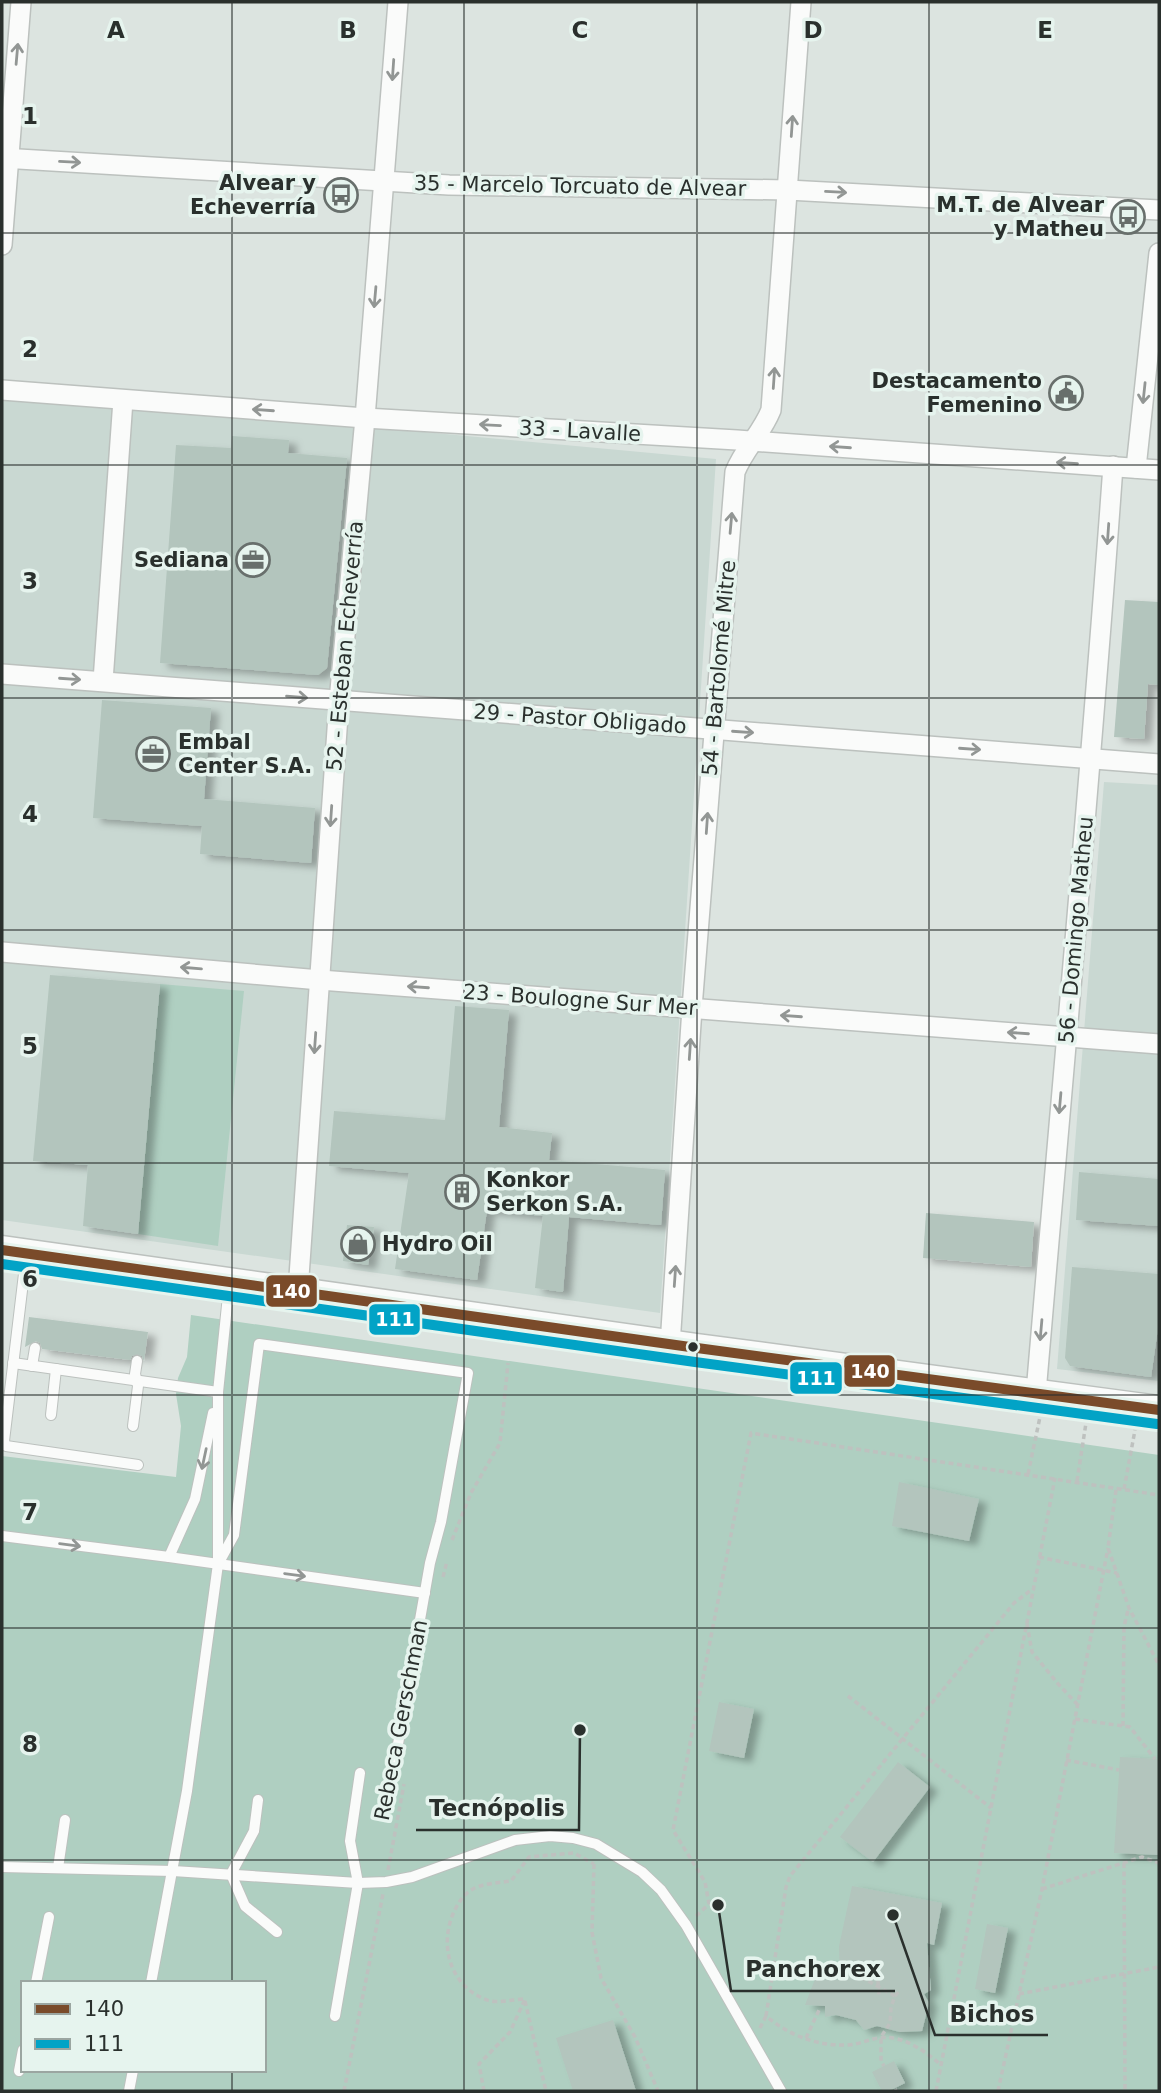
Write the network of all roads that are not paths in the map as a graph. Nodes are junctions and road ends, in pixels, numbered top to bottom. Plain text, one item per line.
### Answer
1 (22, 2) edge
2 (398, 2) edge
3 (801, 2) edge
4 (5, 158) edge
5 (385, 181) junction
6 (788, 190) junction
7 (1159, 210) edge
8 (2, 244) edge
9 (1159, 253) edge
10 (2, 390) edge
11 (123, 400) junction
12 (365, 418) junction
13 (754, 441) junction
14 (1113, 466) junction
15 (1136, 468) junction
16 (1159, 470) edge
17 (2, 674) edge
18 (103, 681) junction
19 (339, 701) junction
20 (714, 729) junction
21 (1092, 759) junction
22 (1159, 764) edge
23 (2, 952) edge
24 (320, 980) junction
25 (692, 1009) junction
26 (1066, 1037) junction
27 (1159, 1044) edge
28 (14, 1251) edge
29 (229, 1281) junction
30 (298, 1291) junction
31 (670, 1345) junction
32 (35, 1348) dead end
33 (137, 1362) dead end
34 (13, 1363) junction
35 (32, 1366) junction
36 (57, 1369) junction
37 (137, 1380) junction
38 (218, 1392) junction
39 (1041, 1394) junction
40 (1149, 1409) edge
41 (51, 1415) dead end
42 (133, 1426) dead end
43 (138, 1465) dead end
44 (2, 1536) edge
45 (169, 1557) junction
46 (218, 1564) junction
47 (425, 1593) junction
48 (360, 1773) dead end
49 (392, 1778) dead end
50 (258, 1800) dead end
51 (65, 1820) dead end
52 (2, 1867) edge
53 (58, 1868) junction
54 (173, 1871) junction
55 (230, 1874) junction
56 (358, 1883) junction
57 (49, 1917) dead end
58 (277, 1932) dead end
59 (36, 1981) edge
60 (150, 1981) edge
61 (335, 2016) dead end
62 (21, 2060) edge
63 (19, 2071) dead end
64 (133, 2072) edge
65 (129, 2091) edge
66 (780, 2091) edge

4 -> 1 street
2 -> 5 street, 52 - Esteban Echeverría
6 -> 3 street, 54 - Bartolomé Mitre
4 -> 5 street, 35 - Marcelo Torcuato de Alvear
4 - 8 street
5 - 6 street, 35 - Marcelo Torcuato de Alvear
5 -> 12 street, 52 - Esteban Echeverría
6 -> 7 street, 35 - Marcelo Torcuato de Alvear
13 -> 6 street, 54 - Bartolomé Mitre
9 -> 15 street
10 - 11 street, 33 - Lavalle
12 -> 11 street, 33 - Lavalle
11 - 18 street
13 -> 12 street, 33 - Lavalle
12 - 19 street, 52 - Esteban Echeverría
14 -> 13 street, 33 - Lavalle
20 -> 13 street, 54 - Bartolomé Mitre
14 - 15 street, 33 - Lavalle
14 -> 21 street, 56 - Domingo Matheu
15 - 16 street, 33 - Lavalle
17 -> 18 street, 29 - Pastor Obligado
18 -> 19 street, 29 - Pastor Obligado
19 - 20 street, 29 - Pastor Obligado
19 -> 24 street, 52 - Esteban Echeverría
20 -> 21 street, 29 - Pastor Obligado
25 -> 20 street, 54 - Bartolomé Mitre
21 - 22 street, 29 - Pastor Obligado
21 - 26 street, 56 - Domingo Matheu
24 -> 23 street, 23 - Boulogne Sur Mer
25 -> 24 street, 23 - Boulogne Sur Mer
24 -> 30 street, 52 - Esteban Echeverría
26 -> 25 street, 23 - Boulogne Sur Mer
31 -> 25 street, 54 - Bartolomé Mitre
26 - 27 street, 23 - Boulogne Sur Mer
26 -> 39 street, 56 - Domingo Matheu
28 - 29 main road
28 - 34 lane
29 - 30 main road
29 - 38 lane
30 - 31 main road
31 - 39 main road
32 - 35 lane
33 - 37 lane
34 - 35 lane
34 - 43 lane
35 - 36 lane
36 - 37 lane
36 - 41 lane
37 - 38 lane
37 - 42 lane
38 -> 45 lane
38 - 46 lane
39 - 40 main road
44 -> 45 lane
45 - 46 lane
46 -> 47 lane
46 - 47 lane
46 - 54 lane
47 - 49 lane
48 - 56 lane
50 - 55 lane
51 - 53 lane
52 - 53 lane
53 - 54 lane
54 - 55 lane
54 - 60 lane
55 - 56 lane
55 - 58 lane
56 - 61 lane
56 - 66 lane
57 - 59 lane
62 - 63 lane
64 - 65 lane

